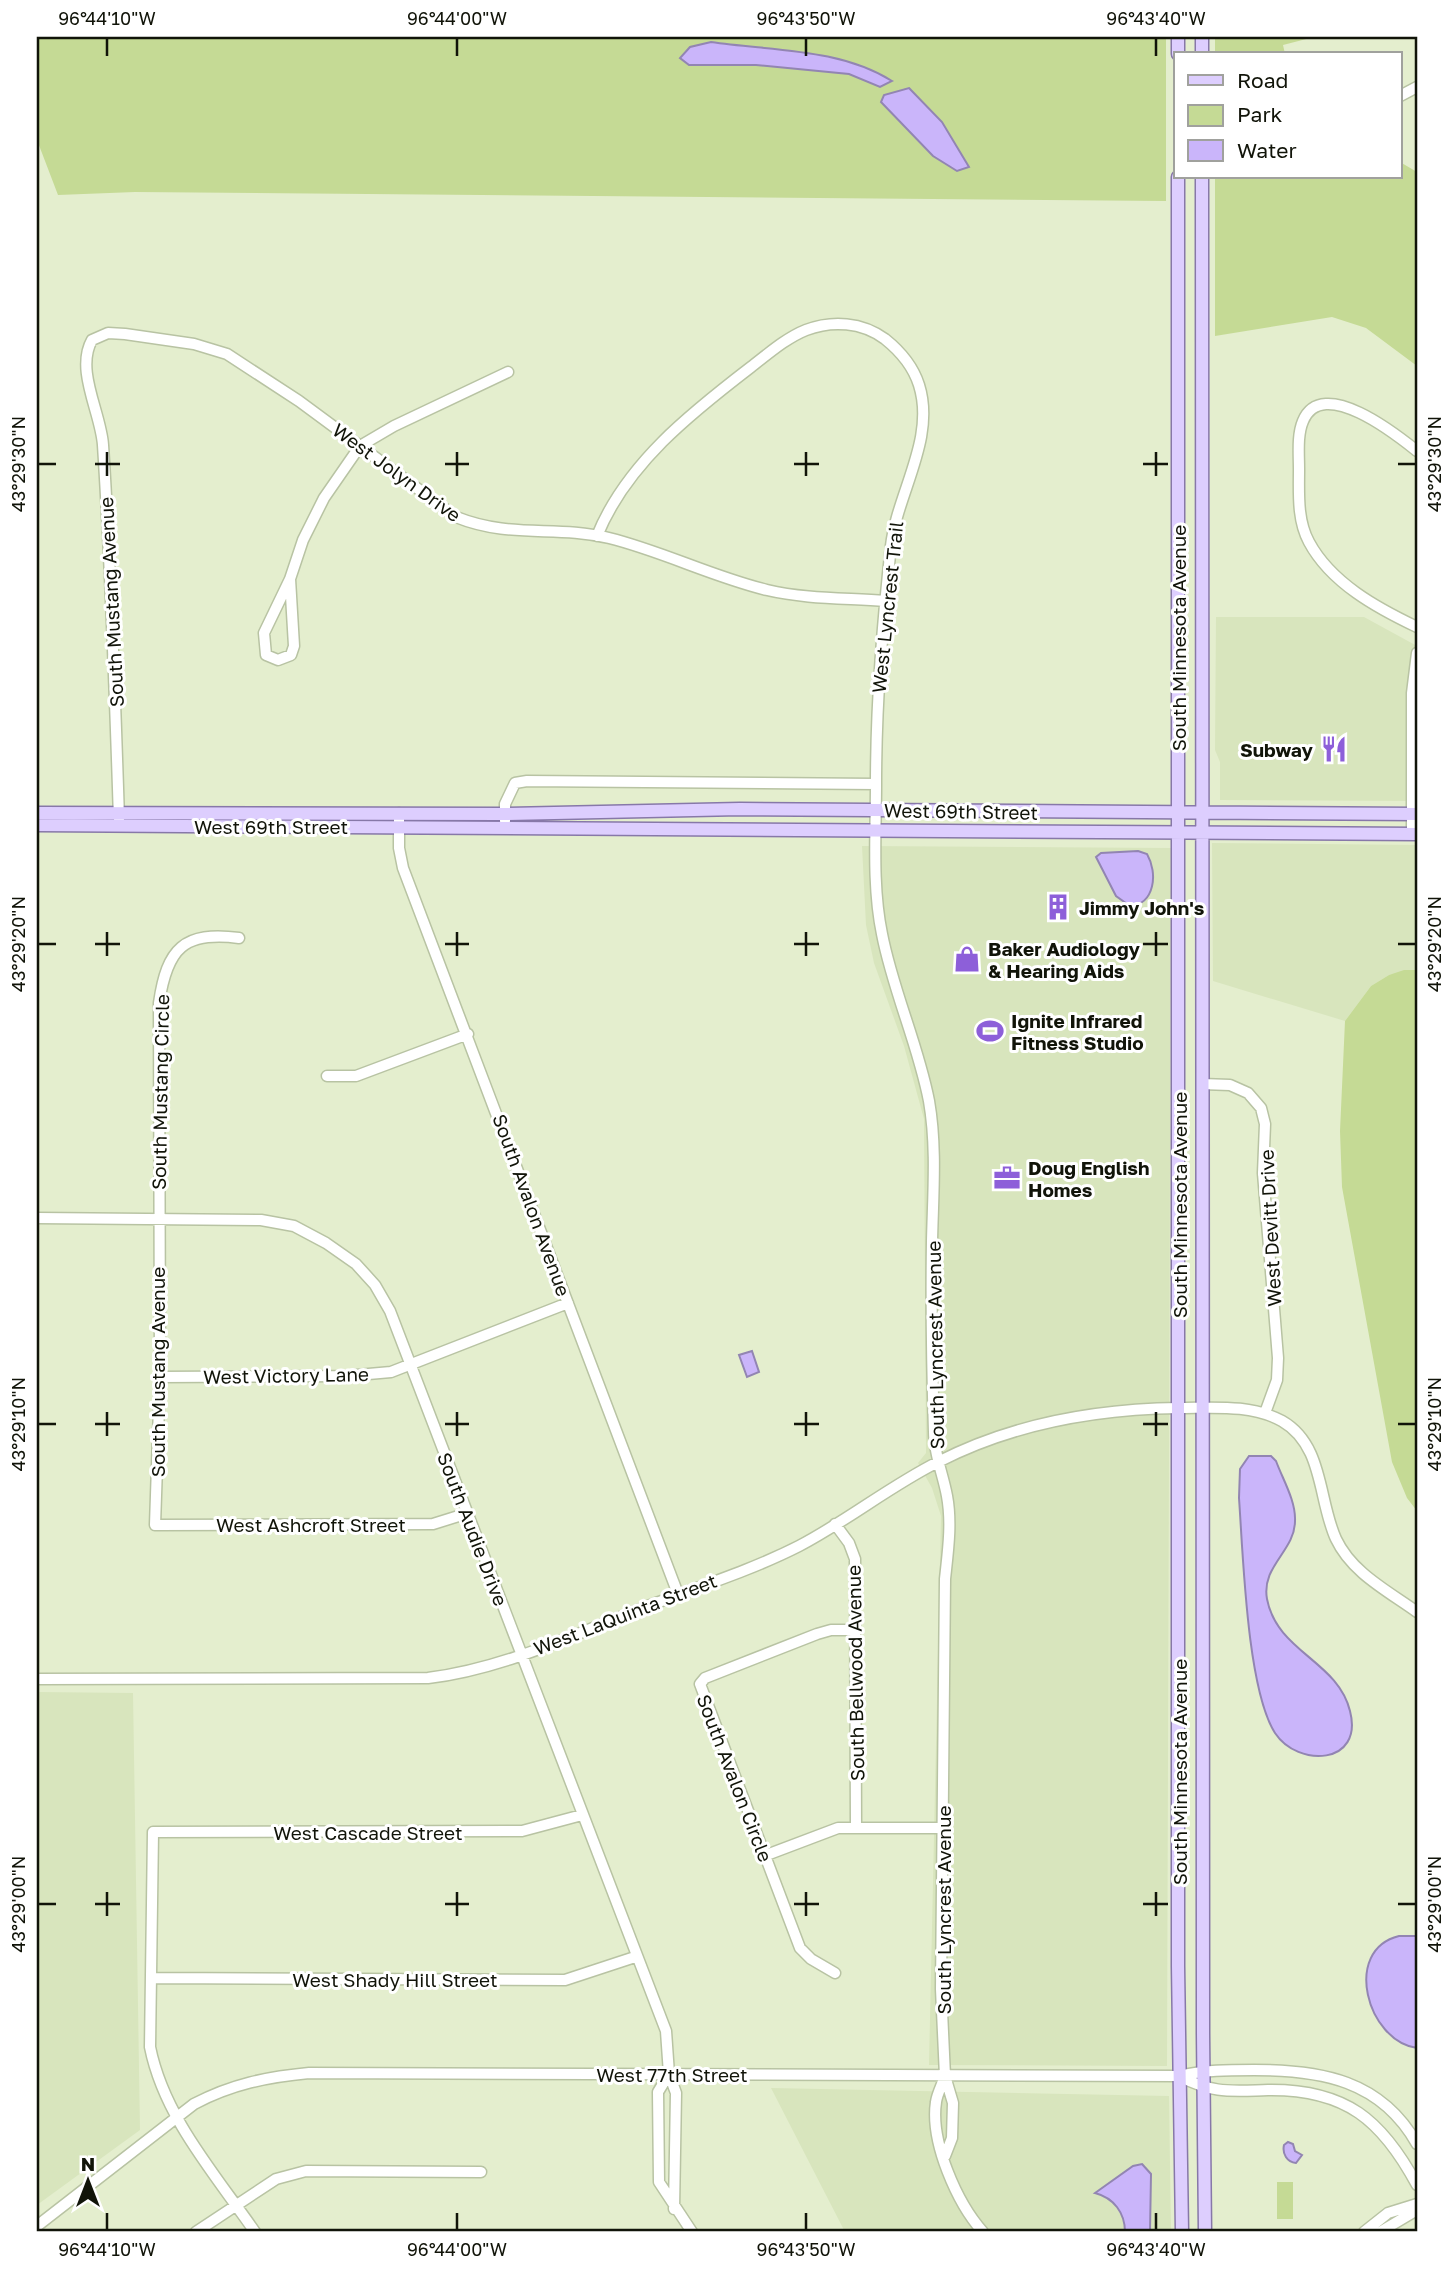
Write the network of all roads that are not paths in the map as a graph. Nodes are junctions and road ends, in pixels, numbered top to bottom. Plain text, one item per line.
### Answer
1 (1178, 178) edge
2 (1202, 178) edge
3 (92, 340) joint
4 (508, 372) dead end
5 (360, 446) junction
6 (1417, 451) edge
7 (597, 536) junction
8 (290, 579) junction
9 (884, 601) junction
10 (1417, 627) edge
11 (1417, 653) edge
12 (876, 784) junction
13 (876, 810) junction
14 (37, 813) edge
15 (1203, 813) junction
16 (1178, 814) junction
17 (1415, 814) edge
18 (119, 819) junction
19 (399, 820) junction
20 (505, 820) junction
21 (37, 825) edge
22 (876, 829) junction
23 (1179, 832) junction
24 (1203, 834) junction
25 (1415, 834) edge
26 (239, 938) dead end
27 (468, 1034) junction
28 (327, 1076) dead end
29 (1202, 1084) junction
30 (37, 1218) edge
31 (158, 1219) junction
32 (568, 1303) junction
33 (412, 1364) junction
34 (160, 1377) junction
35 (1179, 1408) junction
36 (1203, 1408) junction
37 (1265, 1413) junction
38 (938, 1462) junction
39 (465, 1514) junction
40 (835, 1524) junction
41 (155, 1525) joint
42 (678, 1594) junction
43 (1417, 1612) edge
44 (856, 1630) junction
45 (522, 1654) junction
46 (37, 1679) edge
47 (582, 1815) junction
48 (856, 1828) junction
49 (942, 1828) junction
50 (764, 1856) junction
51 (635, 1957) junction
52 (835, 1973) dead end
53 (150, 1978) junction
54 (1203, 2070) junction
55 (669, 2074) junction
56 (1179, 2076) junction
57 (945, 2077) junction
58 (1203, 2089) junction
59 (176, 2117) junction
60 (1417, 2144) edge
61 (944, 2156) junction
62 (481, 2172) dead end
63 (1417, 2186) edge
64 (1417, 2204) edge
65 (236, 2206) junction
66 (674, 2209) junction
67 (1417, 2210) edge
68 (37, 2226) edge
69 (196, 2232) edge
70 (255, 2232) edge
71 (692, 2232) edge
72 (983, 2232) edge
73 (1182, 2232) edge
74 (1205, 2232) edge
75 (1364, 2232) edge
76 (1380, 2232) edge

1 - 16 main road, South Minnesota Avenue
2 - 15 main road, South Minnesota Avenue
3 - 5 street, West Jolyn Drive
3 - 18 street, South Mustang Avenue
4 - 5 street
5 - 7 street, West Jolyn Drive
5 - 8 street
6 - 10 street
7 - 9 street, West Jolyn Drive
7 - 9 street, West Lyncrest Trail
8 - 8 street
9 - 12 street, West Lyncrest Trail
11 - 17 street
12 - 13 street, West Lyncrest Trail
12 - 20 street, West 69th Street
13 - 16 main road, West 69th Street
13 - 20 main road, West 69th Street
13 - 22 street, South Lyncrest Avenue
14 - 18 main road, West 69th Street
15 - 16 main road, West 69th Street
15 - 17 main road, West 69th Street
15 - 24 main road, South Minnesota Avenue
16 - 23 main road, South Minnesota Avenue
17 - 25 street
18 - 19 main road, West 69th Street
18 - 21 main road, West 69th Street
19 - 20 main road, West 69th Street
19 - 27 street, South Avalon Avenue
20 - 22 main road, West 69th Street
22 - 23 main road, West 69th Street
22 - 38 street, South Lyncrest Avenue
23 - 24 main road, West 69th Street
23 - 35 main road, South Minnesota Avenue
24 - 25 main road, West 69th Street
24 - 29 main road, South Minnesota Avenue
26 - 31 street, South Mustang Circle
27 - 28 street
27 - 32 street, South Avalon Avenue
29 - 36 main road, South Minnesota Avenue
29 - 37 street, West Devitt Drive
30 - 31 street, South Audie Drive
31 - 33 street, South Audie Drive
31 - 34 street, South Mustang Avenue
32 - 33 street, West Victory Lane
32 - 42 street, South Avalon Avenue
33 - 34 street, West Victory Lane
33 - 39 street, South Audie Drive
34 - 41 street, South Mustang Avenue
35 - 36 street, West LaQuinta Street
35 - 38 street, West LaQuinta Street
35 - 56 main road, South Minnesota Avenue
36 - 37 street, West LaQuinta Street
36 - 54 main road, South Minnesota Avenue
37 - 43 street
38 - 40 street, West LaQuinta Street
38 - 49 street, South Lyncrest Avenue
39 - 41 street, West Ashcroft Street
39 - 45 street, South Audie Drive
40 - 42 street, West LaQuinta Street
40 - 44 street, South Bellwood Avenue
42 - 45 street, West LaQuinta Street
44 - 48 street, South Bellwood Avenue
44 - 50 street, South Avalon Circle
45 - 46 street, West LaQuinta Street
45 - 47 street, South Audie Drive
47 - 51 street, South Audie Drive
47 - 53 street, West Cascade Street
48 - 49 street
48 - 50 street
49 - 57 street, South Lyncrest Avenue
50 - 52 street, South Avalon Circle
51 - 53 street, West Shady Hill Street
51 - 55 street, South Audie Drive
53 - 59 street
54 - 56 street, West 77th Street
54 - 58 main road
54 - 60 street, West 77th Street
55 - 57 street, West 77th Street
55 - 59 street, West 77th Street
55 - 66 street, South Audie Drive
55 - 66 street
56 - 57 street, West 77th Street
56 - 58 street, West 77th Street
56 - 73 main road, South Minnesota Avenue
57 - 61 street
57 - 61 street
58 - 63 street, West 77th Street
58 - 74 main road
59 - 65 street
59 - 68 street, West 77th Street
61 - 72 street
62 - 65 street
64 - 75 street
65 - 69 street
65 - 70 street
66 - 71 street
67 - 76 street

